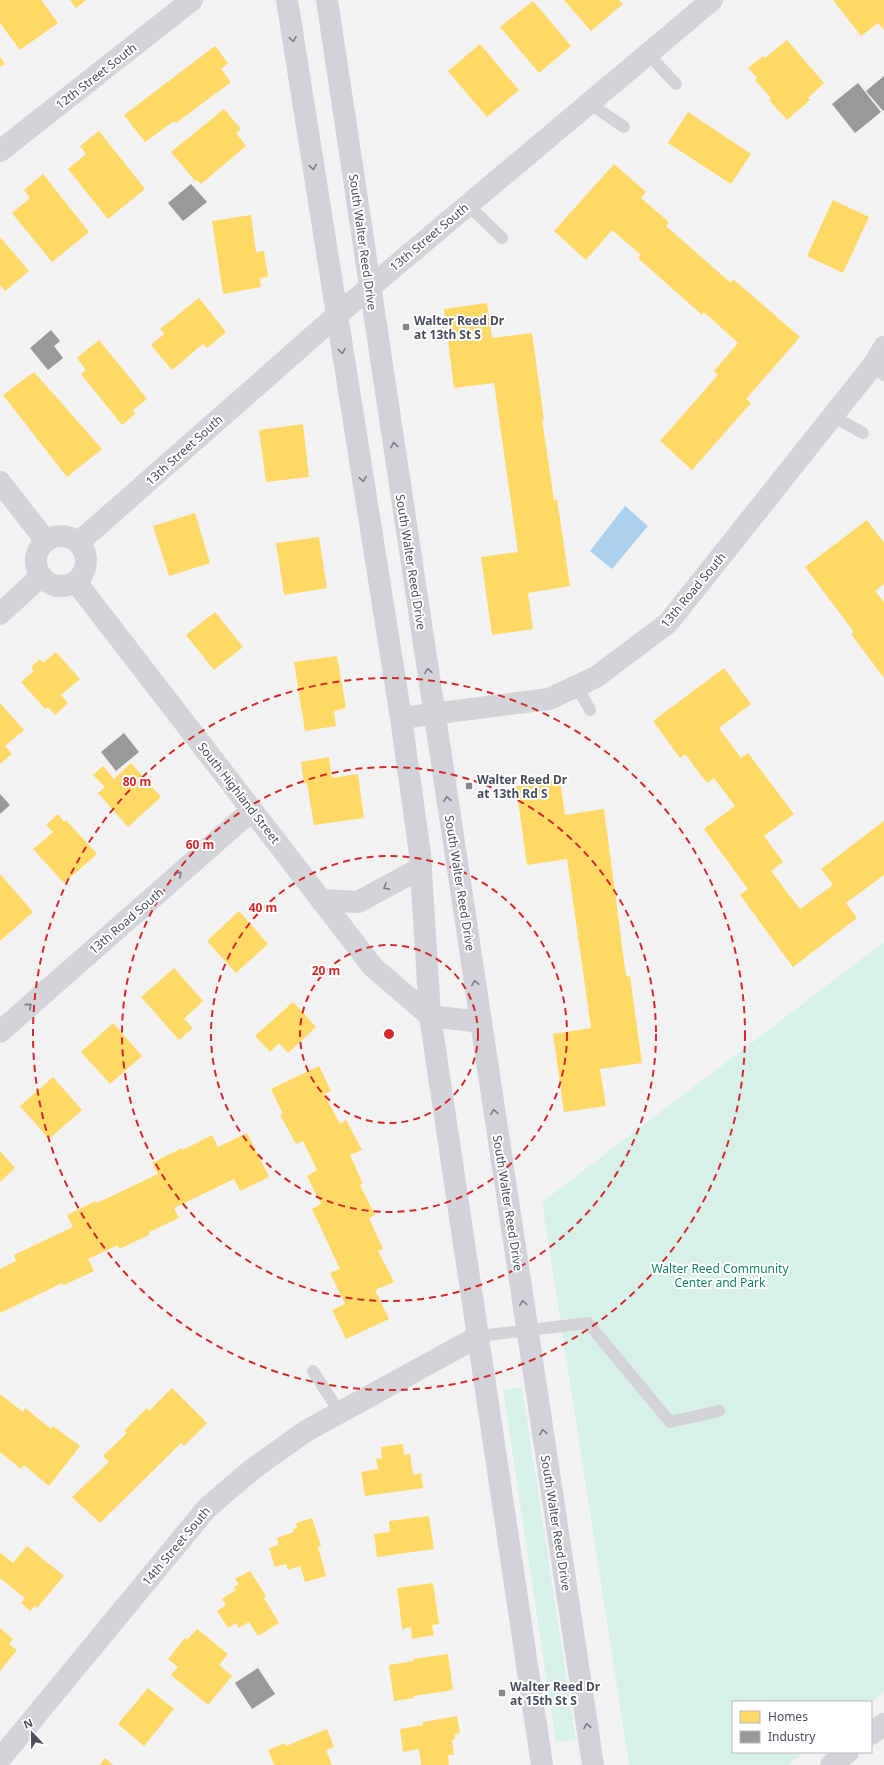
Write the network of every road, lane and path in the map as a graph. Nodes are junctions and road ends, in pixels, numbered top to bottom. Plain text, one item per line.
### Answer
1 (192, 0) edge
2 (287, 0) edge
3 (327, 0) edge
4 (712, 0) edge
5 (648, 54) junction
6 (676, 84) dead end
7 (590, 103) junction
8 (624, 127) dead end
9 (0, 151) edge
10 (468, 205) junction
11 (502, 238) dead end
12 (370, 287) junction
13 (337, 315) junction
14 (881, 362) edge
15 (832, 416) junction
16 (863, 433) dead end
17 (0, 482) edge
18 (46, 541) junction
19 (78, 543) junction
20 (41, 576) junction
21 (76, 582) junction
22 (0, 614) edge
23 (577, 686) junction
24 (590, 710) dead end
25 (434, 714) junction
26 (401, 718) junction
27 (252, 810) junction
28 (421, 868) junction
29 (321, 900) junction
30 (430, 1016) junction
31 (481, 1022) junction
32 (0, 1032) edge
33 (527, 1330) junction
34 (479, 1336) junction
35 (313, 1371) dead end
36 (719, 1412) dead end
37 (340, 1413) junction
38 (884, 1724) edge
39 (872, 1733) edge
40 (847, 1753) edge
41 (0, 1759) edge
42 (542, 1765) edge
43 (593, 1765) edge
44 (831, 1765) edge

1 - 9 street, 12th Street South
2 -> 13 main road
3 - 12 main road, South Walter Reed Drive
4 - 5 street, 13th Street South
5 - 6 lane
5 - 7 street, 13th Street South
7 - 8 lane
7 - 10 street, 13th Street South
10 - 11 lane
10 - 12 street, 13th Street South
12 - 13 street, 13th Street South
25 -> 12 main road, South Walter Reed Drive
13 - 19 street, 13th Street South
13 -> 26 main road
14 - 15 street, 13th Road South
15 - 16 lane
15 - 23 street, 13th Road South
17 - 18 street
18 - 19 street
18 - 20 street
19 - 21 street
20 - 21 street
20 - 22 street
21 - 27 street, South Highland Street
23 - 24 lane
23 - 25 street, 13th Road South
25 - 26 street, 13th Road South
31 -> 25 main road, South Walter Reed Drive
26 - 28 main road
27 - 29 street, South Highland Street
32 -> 27 street, 13th Road South
28 -> 29 street
28 - 30 main road
29 - 30 street, South Highland Street
30 - 31 street
30 - 34 main road
33 -> 31 main road, South Walter Reed Drive
33 - 34 lane
33 - 36 lane
43 -> 33 main road, South Walter Reed Drive
34 - 37 street, 14th Street South
34 - 42 main road
35 - 37 lane
37 - 41 street, 14th Street South
38 - 39 street
40 - 44 street

